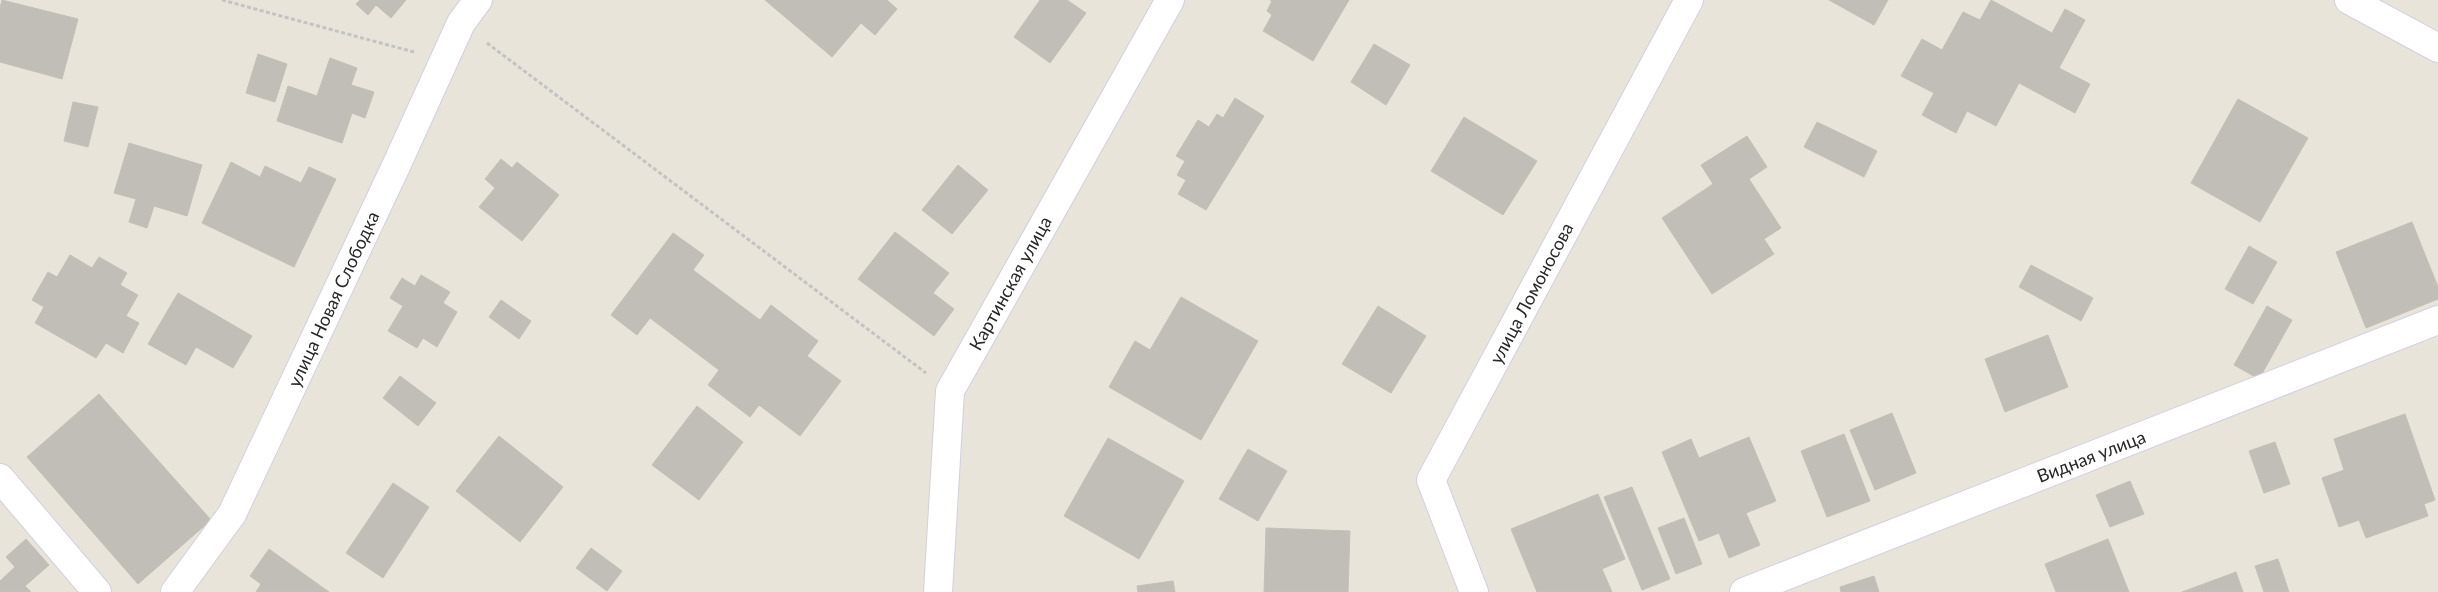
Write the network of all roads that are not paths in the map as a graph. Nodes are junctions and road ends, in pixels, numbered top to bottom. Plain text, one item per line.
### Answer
1 (478, 0) edge
2 (1170, 0) edge
3 (1689, 0) edge
4 (2349, 0) edge
5 (2438, 48) edge
6 (2438, 320) edge
7 (0, 478) edge
8 (97, 592) edge
9 (175, 592) edge
10 (938, 592) edge
11 (1474, 592) edge
12 (1744, 592) edge

1 - 9 street, улица Новая Слободка
2 - 10 street, Картинская улица
3 - 11 street, улица Ломоносова
4 - 5 street
6 - 12 street, Видная улица
7 - 8 street

